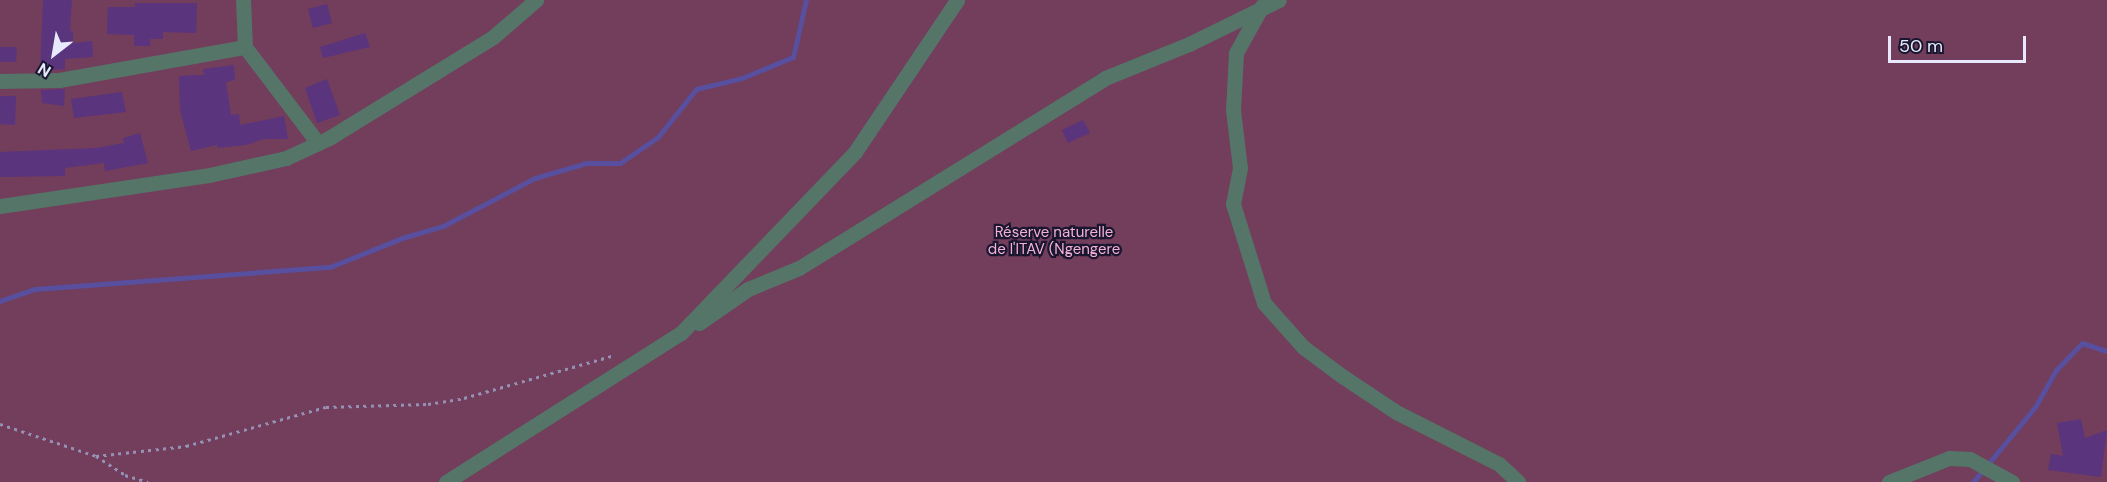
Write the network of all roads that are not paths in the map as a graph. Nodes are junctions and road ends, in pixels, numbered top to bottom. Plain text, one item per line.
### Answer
1 (243, 0) edge
2 (536, 0) edge
3 (957, 0) edge
4 (1279, 0) edge
5 (1262, 3) edge
6 (245, 47) junction
7 (0, 81) edge
8 (318, 143) junction
9 (0, 206) edge
10 (681, 333) junction
11 (446, 482) edge
12 (1518, 482) edge
13 (1889, 482) edge
14 (2012, 482) edge

1 - 6 street
2 - 8 street
3 - 10 street
4 - 5 street
5 - 10 street
5 - 12 street
6 - 7 street
6 - 8 street
8 - 9 street
10 - 11 street
13 - 14 street

